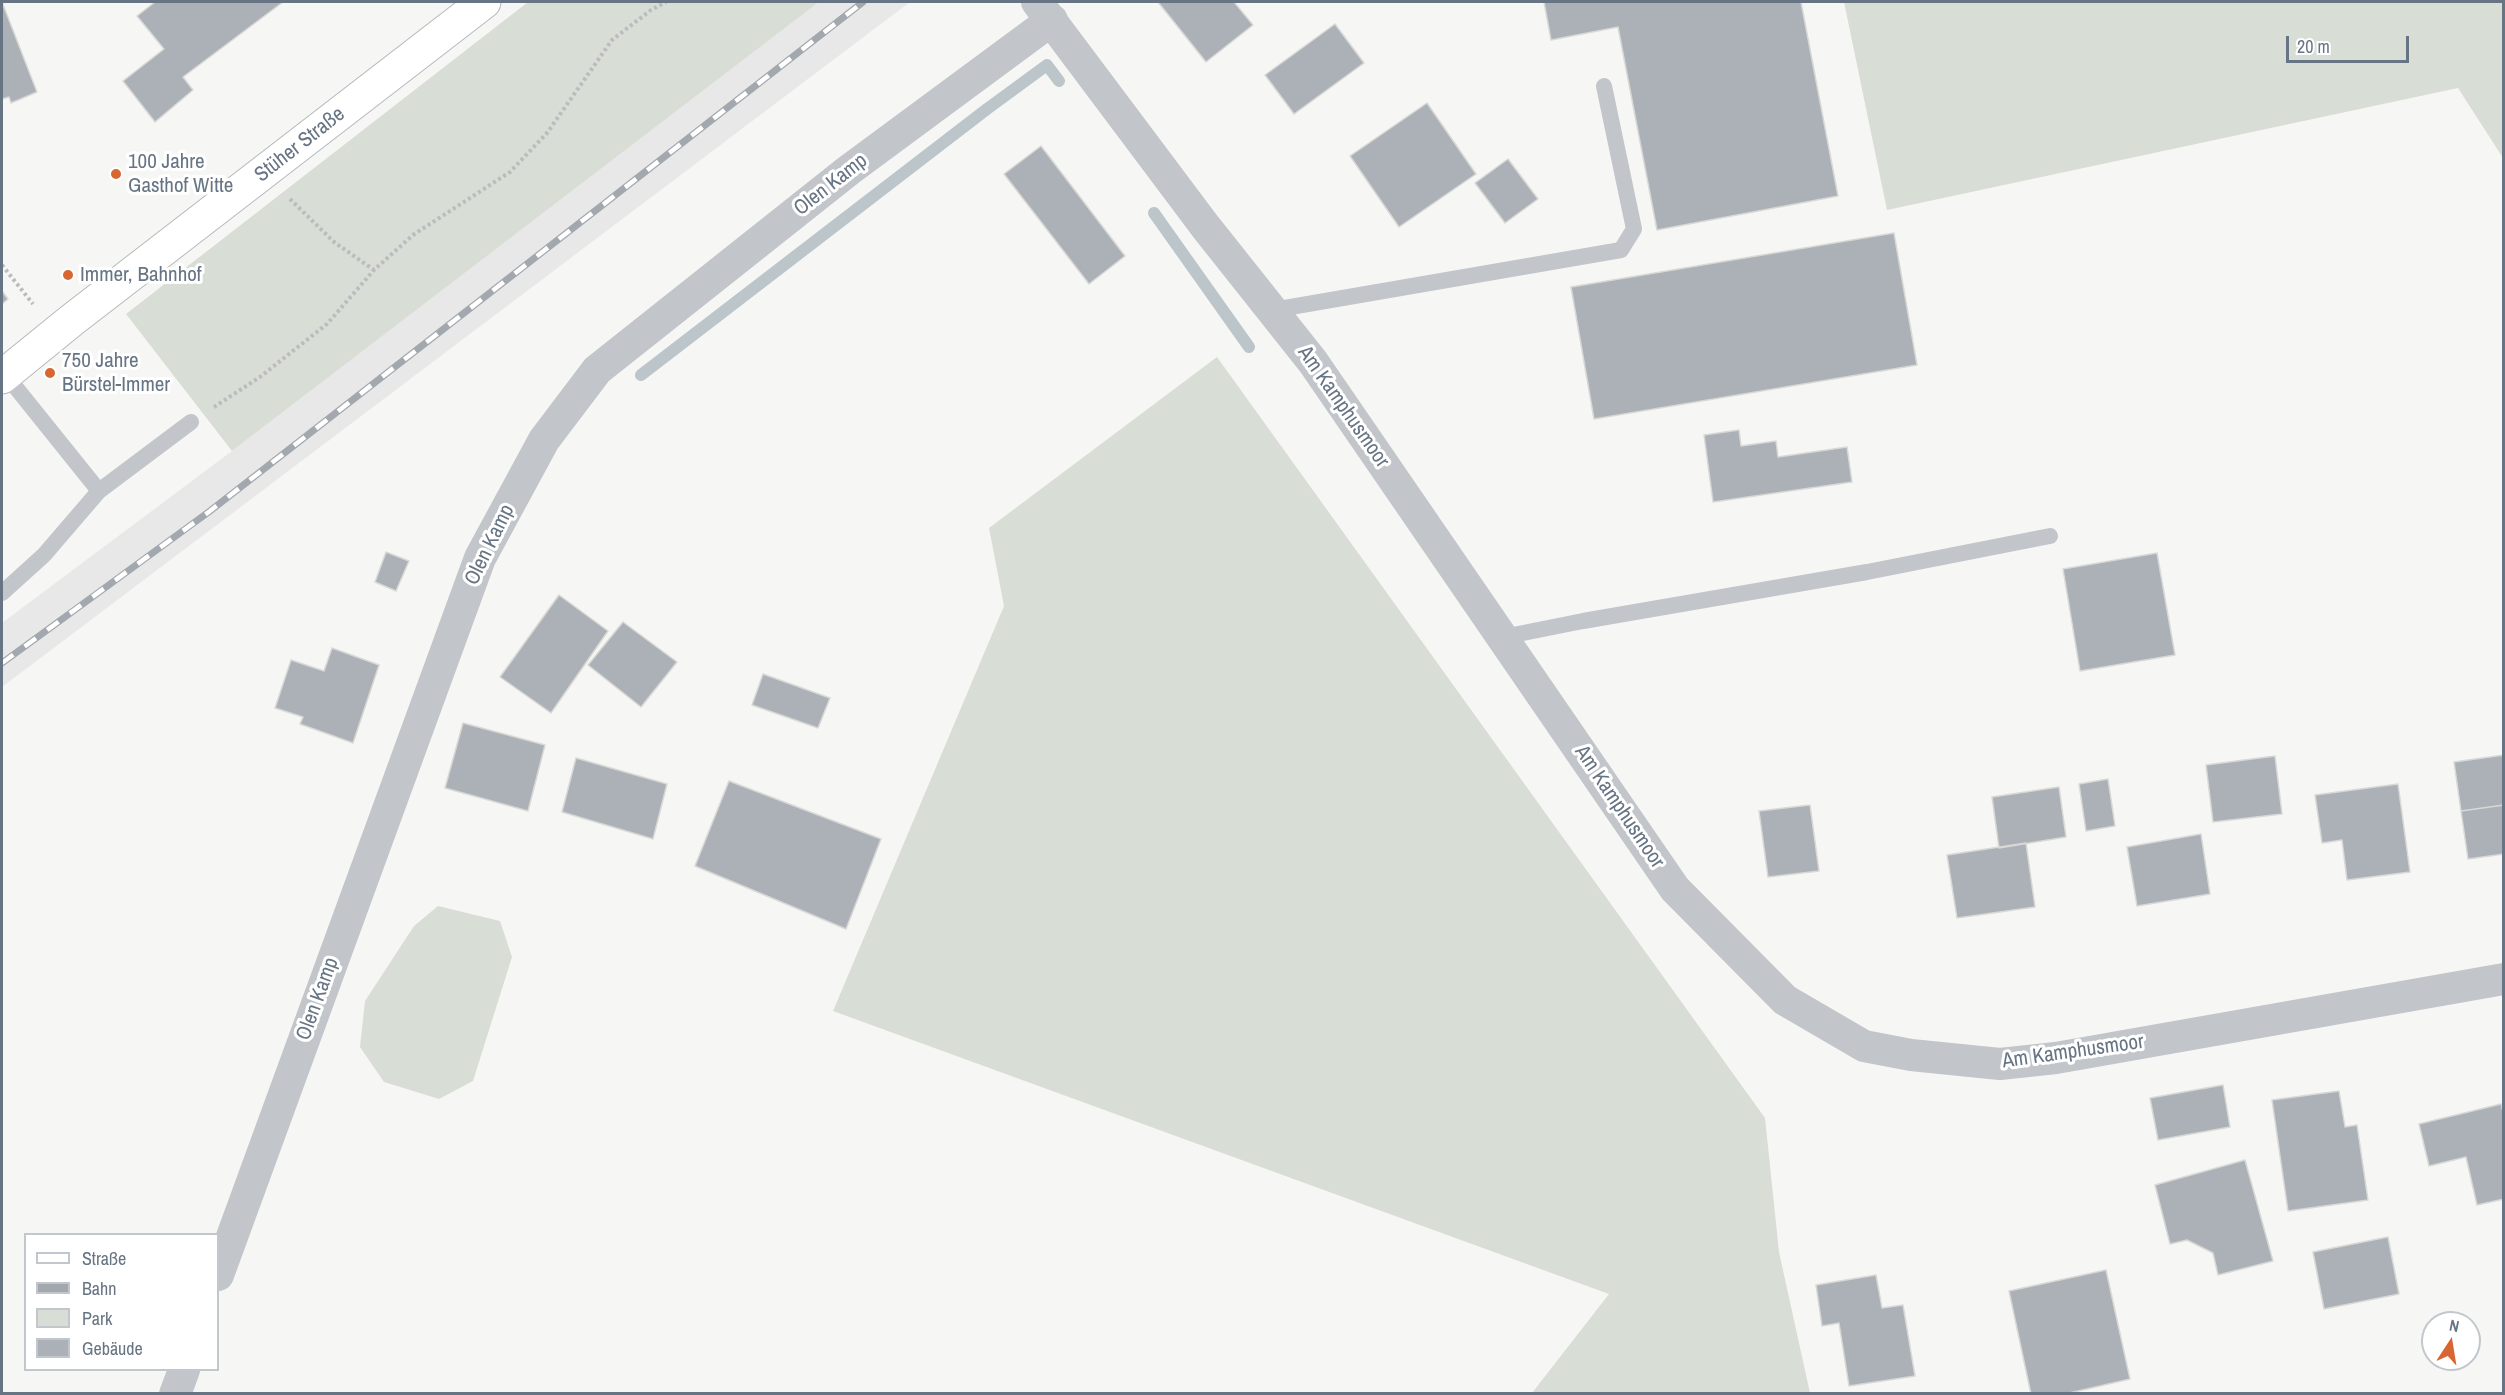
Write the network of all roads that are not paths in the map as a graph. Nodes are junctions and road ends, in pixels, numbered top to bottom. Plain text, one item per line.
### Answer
1 (484, 2) edge
2 (1044, 11) edge
3 (1604, 86) dead end
4 (1273, 310) junction
5 (3, 375) edge
6 (191, 422) road end
7 (99, 491) junction
8 (2050, 536) dead end
9 (2, 593) edge
10 (1503, 637) junction
11 (2504, 979) edge
12 (219, 1272) edge
13 (184, 1371) edge
14 (175, 1394) edge

1 - 5 street, Stüher Straße
2 - 4 street, Am Kamphusmoor
2 - 12 street, Olen Kamp
3 - 4 lane
4 - 10 street, Am Kamphusmoor
5 - 7 lane
6 - 7 lane
7 - 9 lane
8 - 10 lane
10 - 11 street, Am Kamphusmoor
13 - 14 street

